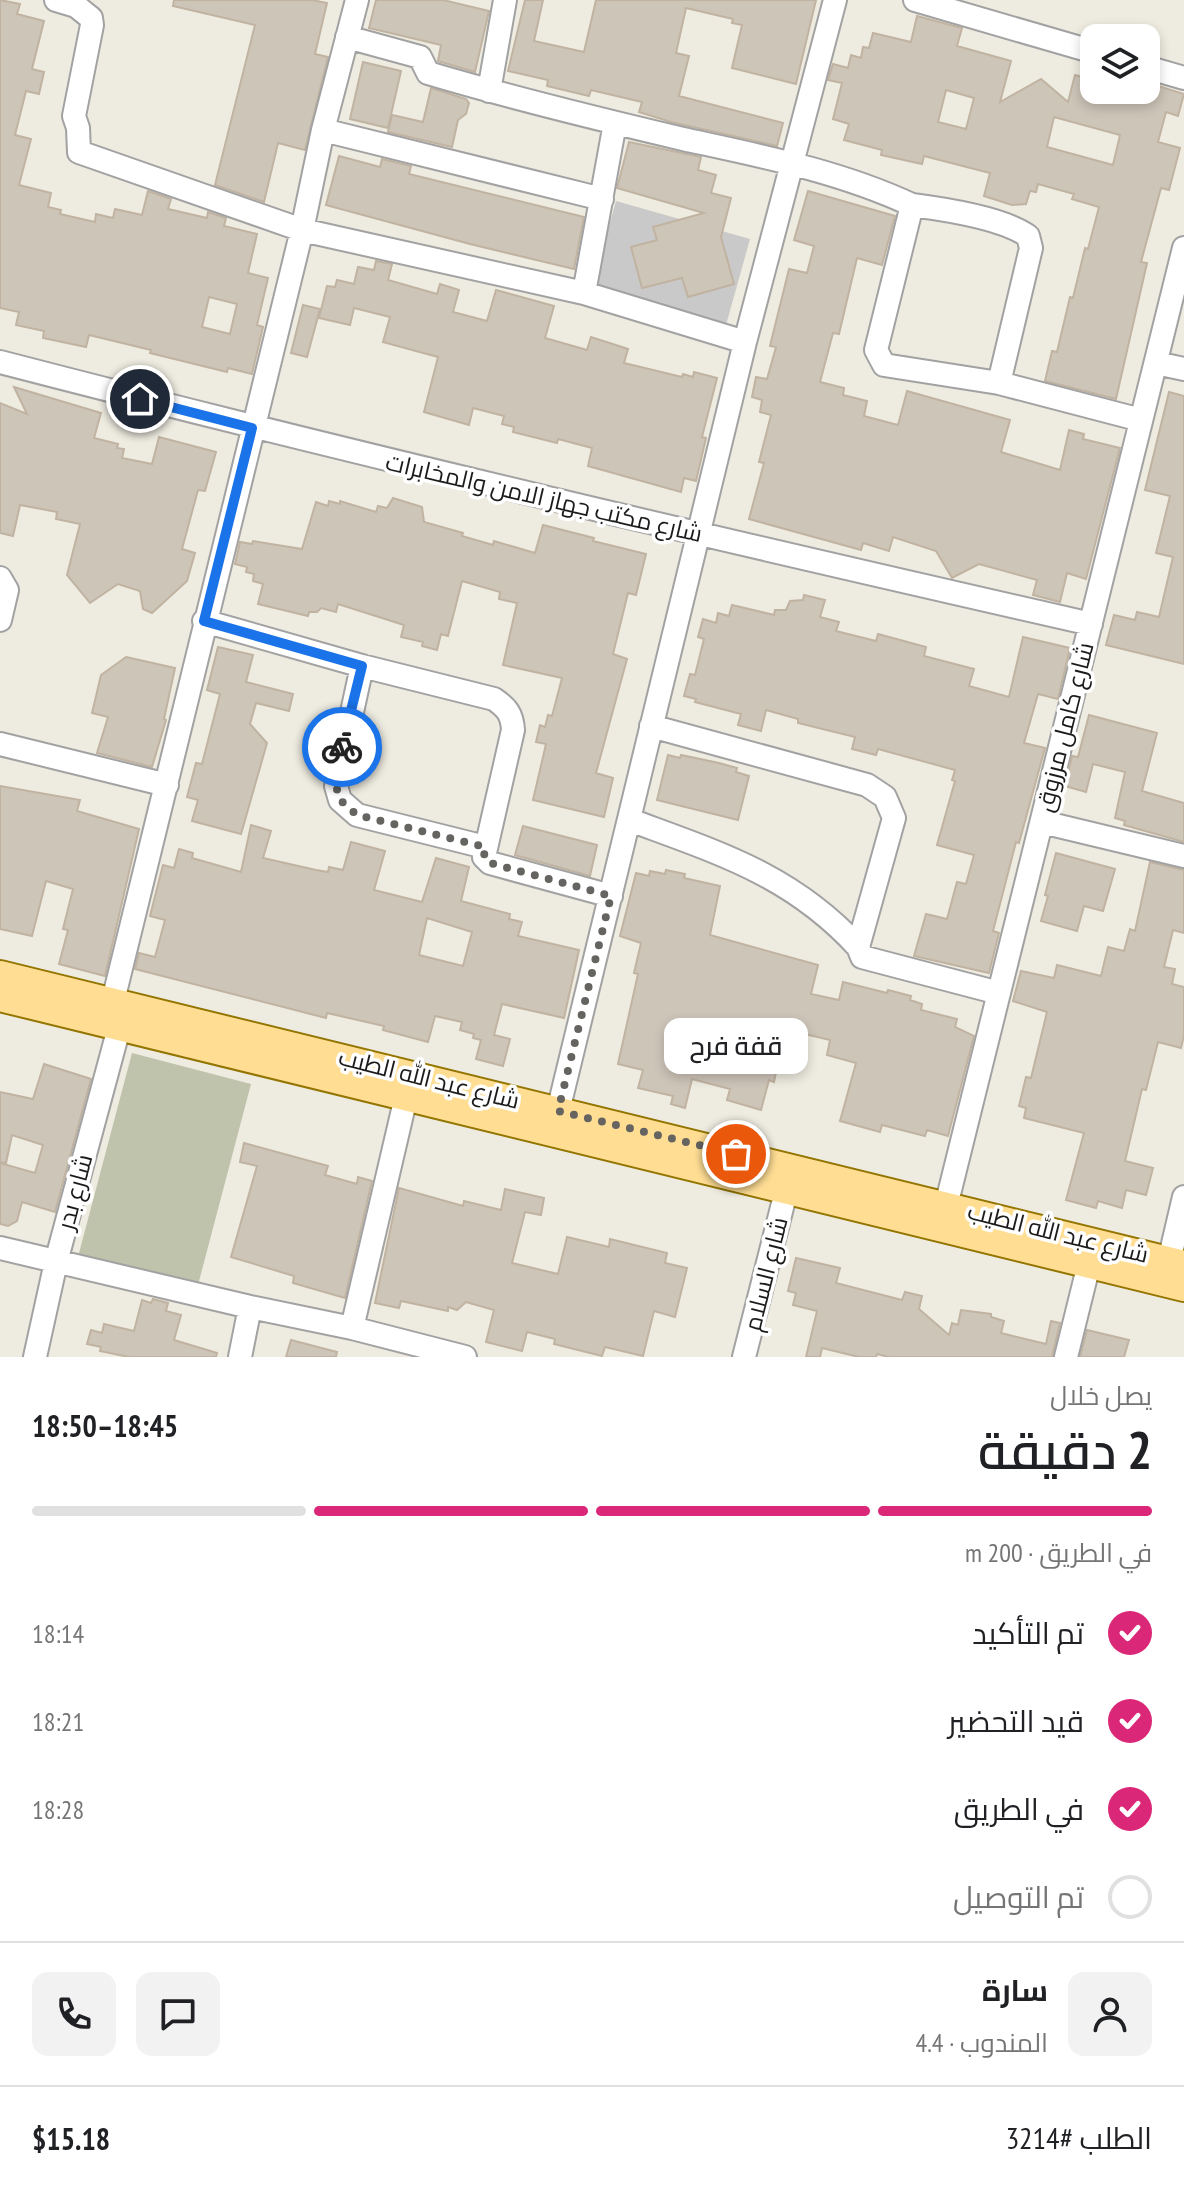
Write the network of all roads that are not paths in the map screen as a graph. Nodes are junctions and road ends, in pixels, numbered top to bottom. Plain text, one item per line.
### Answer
1 (56, 0) edge
2 (357, 0) edge
3 (505, 0) edge
4 (835, 0) edge
5 (915, 0) edge
6 (347, 37) junction
7 (1080, 48) edge
8 (1160, 71) edge
9 (1184, 78) edge
10 (489, 91) junction
11 (615, 123) junction
12 (323, 130) junction
13 (792, 163) junction
14 (602, 199) junction
15 (912, 205) junction
16 (302, 230) junction
17 (1184, 248) edge
18 (584, 293) junction
19 (745, 342) junction
20 (0, 362) edge
21 (1156, 363) junction
22 (1184, 369) edge
23 (999, 383) junction
24 (1141, 420) junction
25 (252, 428) junction
26 (699, 535) junction
27 (0, 578) edge
28 (0, 620) edge
29 (204, 621) junction
30 (1091, 624) junction
31 (362, 666) junction
32 (651, 726) junction
33 (0, 744) edge
34 (167, 785) junction
35 (630, 820) junction
36 (1042, 822) junction
37 (485, 847) junction
38 (1184, 856) edge
39 (611, 896) junction
40 (858, 947) junction
41 (0, 974) edge
42 (999, 993) junction
43 (0, 998) edge
44 (116, 1015) junction
45 (406, 1097) junction
46 (558, 1111) junction
47 (789, 1179) junction
48 (1184, 1197) edge
49 (946, 1206) junction
50 (0, 1248) edge
51 (56, 1262) junction
52 (1177, 1262) edge
53 (1089, 1264) junction
54 (1184, 1288) edge
55 (250, 1307) junction
56 (352, 1328) junction
57 (35, 1357) edge
58 (240, 1357) edge
59 (465, 1357) edge
60 (744, 1357) edge
61 (1066, 1357) edge

1 - 16 street
2 - 6 street, شارع بدر
3 - 10 street
4 - 13 street
5 - 7 street
6 - 10 street
6 - 12 street, شارع بدر
8 - 9 street
10 - 11 street
11 - 13 street
11 - 14 street
12 - 14 street
12 - 16 street, شارع بدر
13 - 15 street
13 - 19 street
14 - 18 street
15 - 23 street
15 - 23 street
16 - 18 street
16 - 25 street, شارع بدر
17 - 21 street, شارع كامل مرزوق
18 - 19 street
19 - 26 street
20 - 25 street, شارع مكتب جهاز الامن والمخابرات
21 - 22 street
21 - 24 street, شارع كامل مرزوق
23 - 24 street
24 - 30 street, شارع كامل مرزوق
25 - 26 street, شارع مكتب جهاز الامن والمخابرات
25 - 29 street, شارع بدر
26 - 30 street, شارع مكتب جهاز الامن والمخابرات
26 - 32 street
27 - 28 street
29 - 31 street
29 - 34 street, شارع بدر
30 - 36 street, شارع كامل مرزوق
31 - 37 street
31 - 37 street
32 - 35 street
32 - 40 street
33 - 34 street
34 - 44 street, شارع بدر
35 - 39 street
35 - 40 street
36 - 38 street
36 - 42 street, شارع كامل مرزوق
37 - 39 street
39 - 46 street
40 - 42 street
41 - 44 main road, شارع عبد الله الطيب
42 - 49 street, شارع كامل مرزوق
43 - 44 main road, شارع عبد الله الطيب
44 - 45 main road, شارع عبد الله الطيب
44 - 46 main road, شارع عبد الله الطيب
44 - 51 street, شارع بدر
45 - 47 main road, شارع عبد الله الطيب
45 - 56 street
46 - 47 main road, شارع عبد الله الطيب
47 - 49 main road, شارع عبد الله الطيب
47 - 53 main road, شارع عبد الله الطيب
47 - 60 street, شارع السلام
48 - 52 street
49 - 52 main road, شارع عبد الله الطيب
50 - 51 street
51 - 55 street
51 - 57 street, شارع بدر
53 - 54 main road, شارع عبد الله الطيب
53 - 61 street
55 - 56 street
55 - 58 street
56 - 59 street

